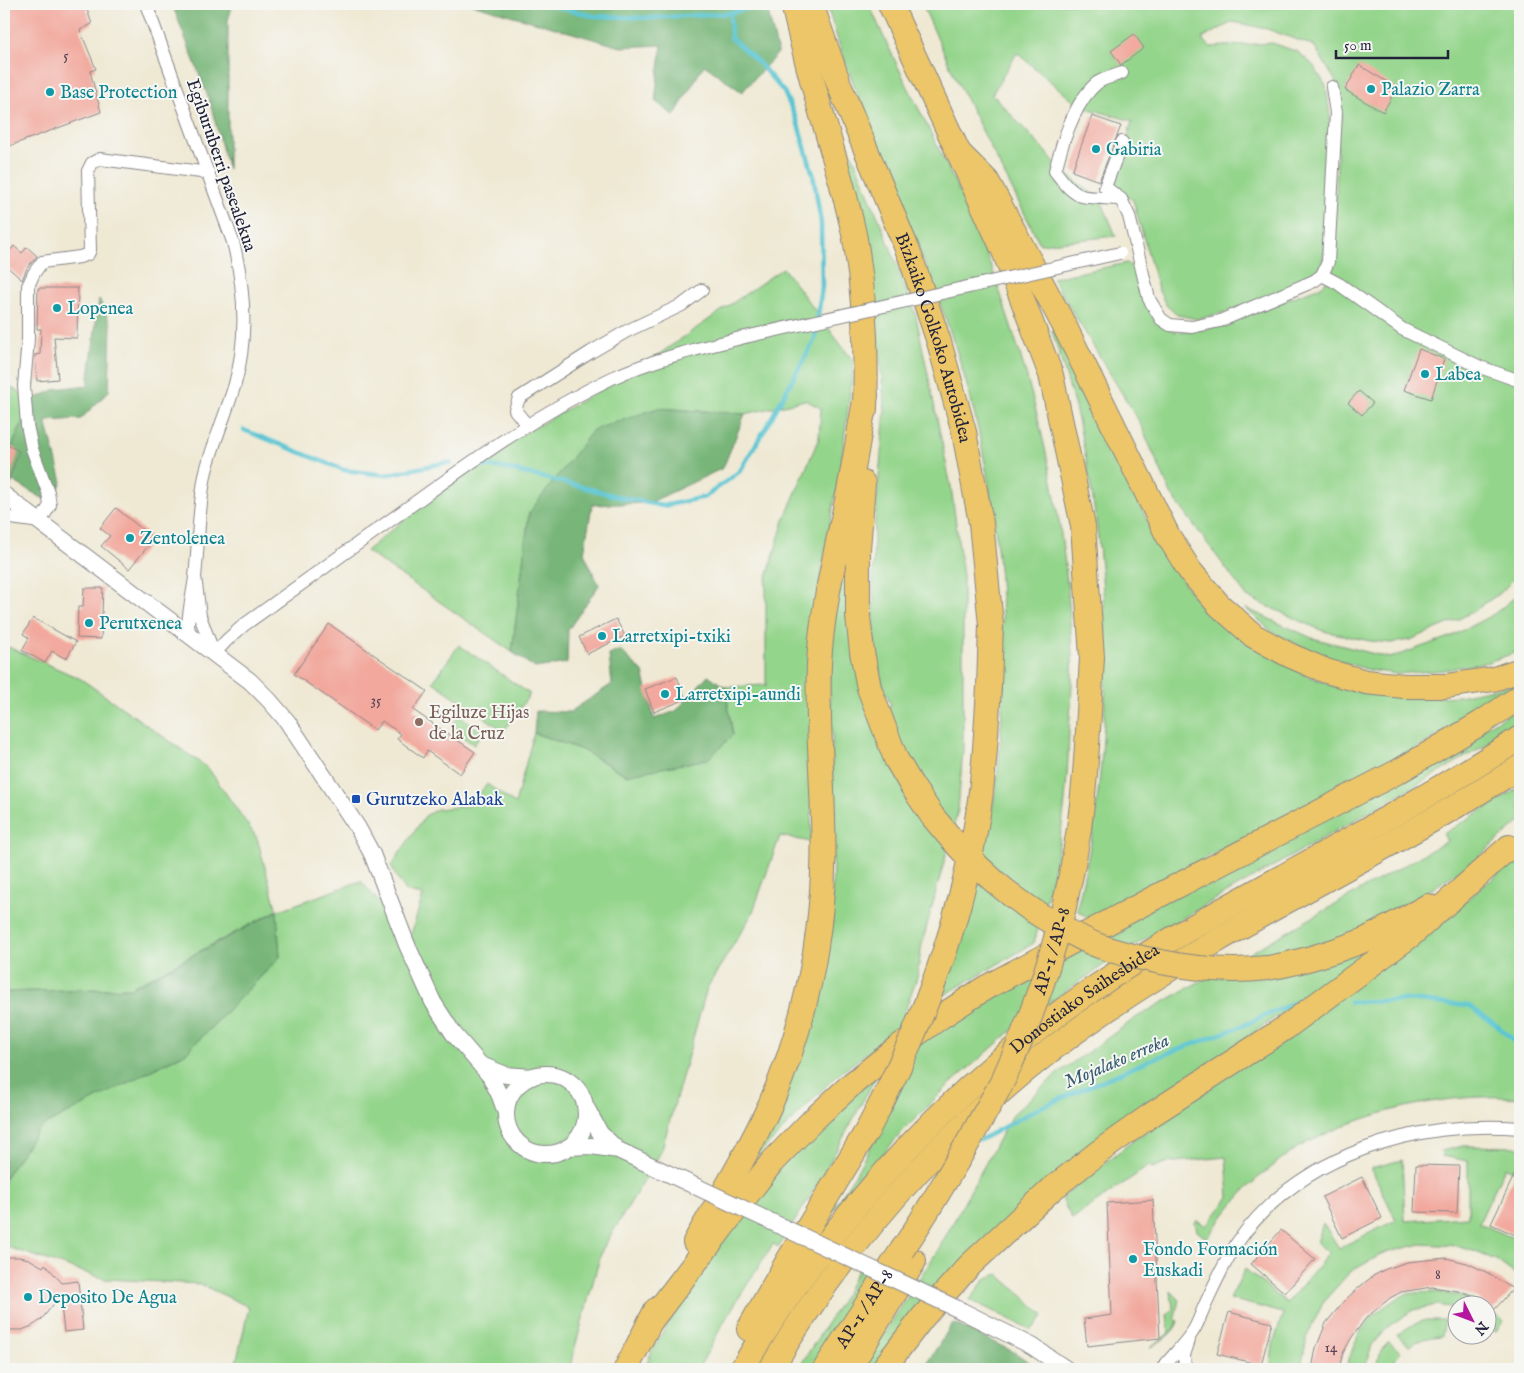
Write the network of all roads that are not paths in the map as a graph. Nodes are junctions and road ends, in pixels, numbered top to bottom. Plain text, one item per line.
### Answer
1 (146, 4) edge
2 (793, 4) edge
3 (811, 4) edge
4 (890, 4) edge
5 (1122, 73) dead end
6 (1332, 87) dead end
7 (1122, 142) dead end
8 (958, 152) junction
9 (208, 173) junction
10 (1121, 199) junction
11 (1137, 249) junction
12 (1322, 275) junction
13 (702, 290) dead end
14 (1520, 380) edge
15 (866, 395) junction
16 (527, 425) junction
17 (4, 495) edge
18 (4, 517) edge
19 (40, 522) junction
20 (195, 576) junction
21 (195, 640) junction
22 (214, 654) junction
23 (1520, 670) edge
24 (1520, 697) edge
25 (1520, 738) edge
26 (1520, 767) edge
27 (1515, 842) edge
28 (481, 1065) junction
29 (532, 1077) junction
30 (585, 1104) junction
31 (506, 1113) junction
32 (1520, 1128) edge
33 (568, 1147) junction
34 (618, 1150) junction
35 (909, 1254) junction
36 (649, 1323) junction
37 (1192, 1334) junction
38 (1067, 1368) edge
39 (626, 1369) edge
40 (727, 1369) edge
41 (742, 1369) edge
42 (771, 1369) edge
43 (825, 1369) edge
44 (849, 1369) edge
45 (882, 1369) edge
46 (1162, 1369) edge
47 (1185, 1369) edge

1 - 9 street, Egiburuberri pasealekua
2 - 15 highway
3 - 40 highway, Bizkaiko Golkoko Autobidea, bridge
4 - 8 highway
5 - 10 street
6 - 12 street
7 - 10 street
8 - 23 highway
8 - 35 highway, AP-1 / AP-8, bridge
9 - 19 street
9 - 20 street, Egiburuberri pasealekua
10 - 11 street
11 - 12 street
11 - 16 street, bridge
12 - 14 street
13 - 16 street
15 - 27 highway, bridge
15 - 36 highway
16 - 22 street
17 - 19 street
18 - 19 street
19 - 21 street
20 - 21 street, Egiburuberri pasealekua
20 - 22 street, Egiburuberri pasealekua
21 - 22 street
22 - 28 street
24 - 36 highway
25 - 41 highway, Donostiako Saihesbidea
26 - 42 highway, Donostiako Saihesbidea
27 - 45 highway
28 - 29 street
28 - 31 street
29 - 30 street
29 - 31 street
30 - 33 street
30 - 34 street
31 - 33 street
32 - 37 street
33 - 34 street
34 - 38 street, bridge
35 - 43 highway, AP-1 / AP-8
35 - 44 highway
36 - 39 highway
37 - 46 street
37 - 47 street

